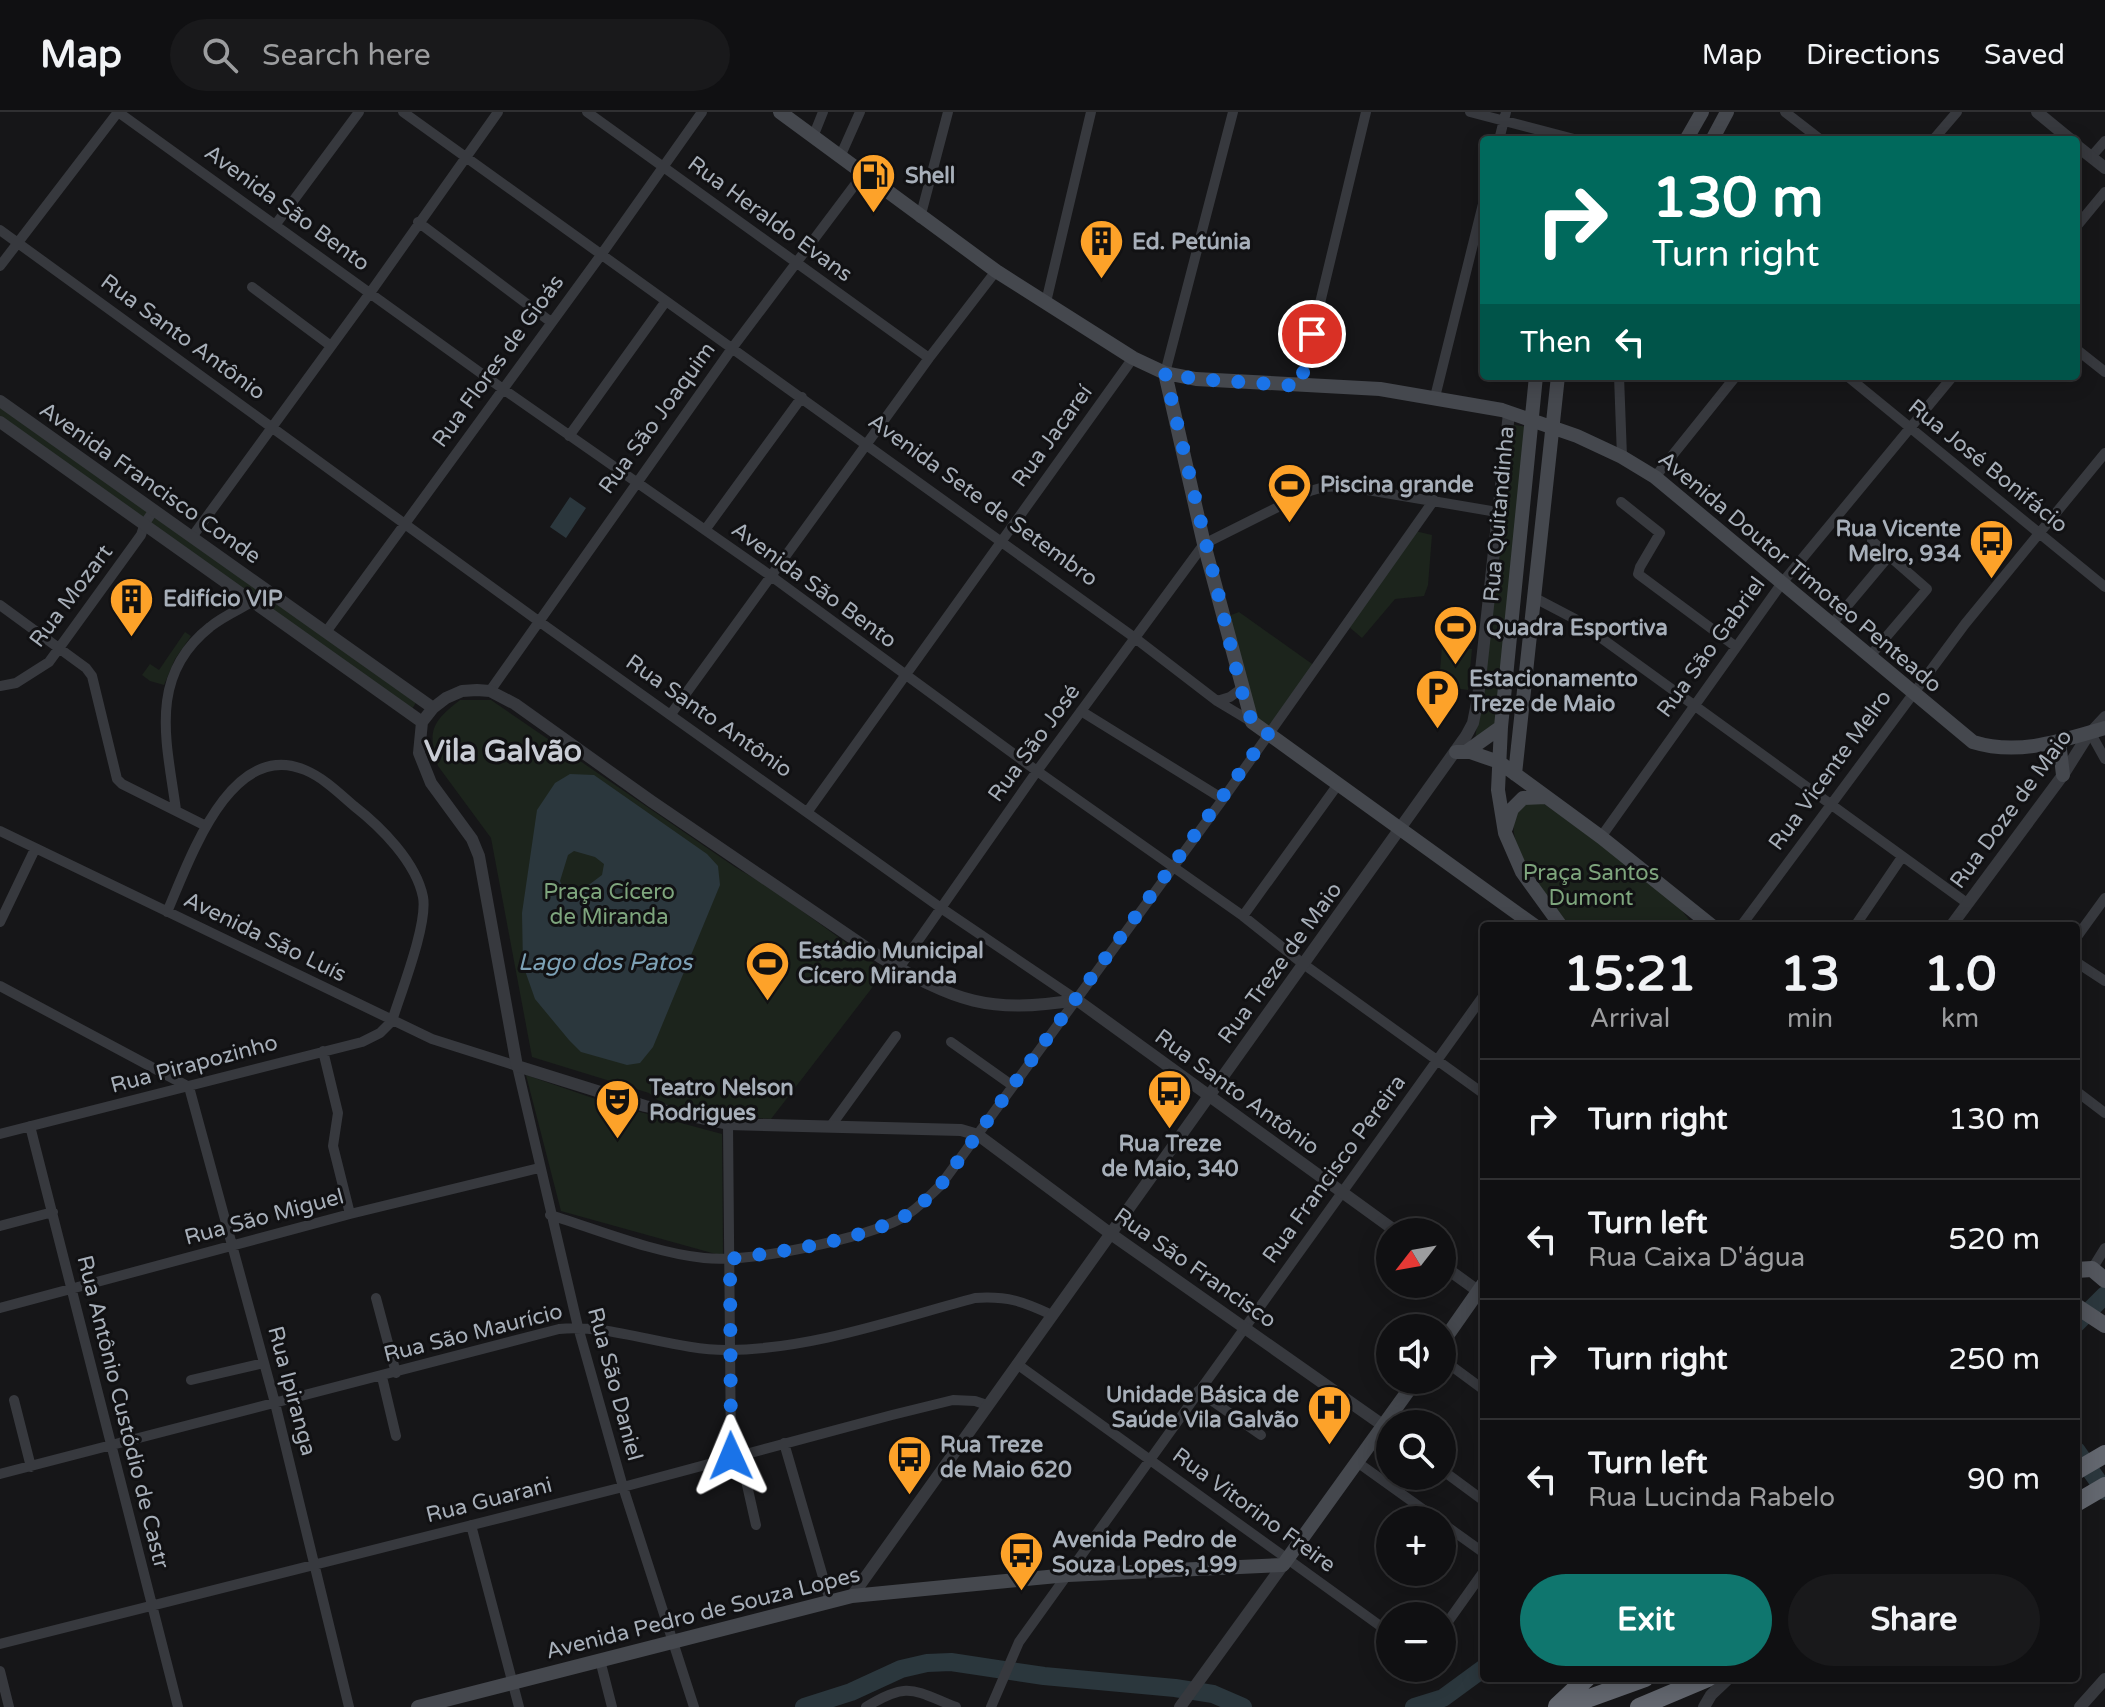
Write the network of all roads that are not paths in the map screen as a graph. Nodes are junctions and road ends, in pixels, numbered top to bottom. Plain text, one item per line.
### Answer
1 (118, 112) edge
2 (359, 112) edge
3 (403, 112) edge
4 (498, 112) edge
5 (587, 112) edge
6 (702, 112) edge
7 (780, 112) edge
8 (823, 112) edge
9 (860, 112) edge
10 (948, 112) edge
11 (1089, 112) edge
12 (1233, 112) edge
13 (1366, 112) edge
14 (1470, 112) edge
15 (1702, 112) edge
16 (1727, 112) edge
17 (1785, 112) edge
18 (1957, 112) edge
19 (2037, 112) edge
20 (1505, 116) edge
21 (1500, 136) edge
22 (1566, 136) edge
23 (1688, 136) edge
24 (1714, 136) edge
25 (1816, 136) edge
26 (1936, 136) edge
27 (2066, 136) edge
28 (813, 137) junction
29 (2105, 141) edge
30 (2080, 148) edge
31 (465, 157) junction
32 (840, 157) junction
33 (2091, 157) junction
34 (663, 166) junction
35 (2105, 168) edge
36 (863, 174) junction
37 (2105, 192) edge
38 (1480, 216) edge
39 (920, 218) junction
40 (418, 222) junction
41 (2080, 222) edge
42 (276, 224) junction
43 (0, 230) edge
44 (18, 243) junction
45 (601, 255) junction
46 (796, 262) junction
47 (0, 266) edge
48 (996, 271) junction
49 (252, 287) dead end
50 (370, 293) junction
51 (666, 301) junction
52 (1046, 302) junction
53 (551, 322) junction
54 (331, 346) junction
55 (733, 347) junction
56 (2080, 352) edge
57 (929, 358) junction
58 (1133, 358) junction
59 (2105, 372) edge
60 (1165, 373) junction
61 (1535, 380) edge
62 (1557, 380) edge
63 (1619, 380) edge
64 (1733, 380) edge
65 (1852, 380) edge
66 (1950, 380) edge
67 (1300, 386) junction
68 (503, 389) junction
69 (802, 397) junction
70 (1435, 397) junction
71 (0, 401) edge
72 (1509, 413) junction
73 (1530, 419) junction
74 (0, 422) edge
75 (1551, 425) junction
76 (272, 426) junction
77 (1909, 428) junction
78 (569, 436) junction
79 (867, 444) junction
80 (2105, 453) edge
81 (1622, 457) junction
82 (1655, 477) junction
83 (636, 482) junction
84 (1434, 500) junction
85 (1621, 502) dead end
86 (154, 510) junction
87 (1497, 512) junction
88 (404, 522) junction
89 (145, 523) junction
90 (705, 530) junction
91 (2039, 534) junction
92 (192, 537) junction
93 (1002, 541) junction
94 (1872, 541) dead end
95 (1204, 544) junction
96 (1889, 556) junction
97 (771, 576) junction
98 (1782, 583) junction
99 (2105, 587) edge
100 (1533, 597) junction
101 (252, 602) junction
102 (0, 605) edge
103 (537, 620) junction
104 (1832, 624) junction
105 (326, 632) junction
106 (1135, 638) junction
107 (1735, 646) junction
108 (60, 648) junction
109 (1870, 656) junction
110 (905, 676) junction
111 (0, 686) edge
112 (1241, 689) junction
113 (490, 691) junction
114 (1912, 692) junction
115 (417, 697) junction
116 (1217, 701) junction
117 (1694, 704) junction
118 (433, 708) junction
119 (408, 710) junction
120 (1081, 711) junction
121 (671, 714) junction
122 (2105, 716) edge
123 (422, 722) junction
124 (1252, 722) junction
125 (1501, 727) junction
126 (2098, 730) edge
127 (1268, 734) junction
128 (2059, 741) junction
129 (1461, 752) junction
130 (2105, 759) edge
131 (1499, 762) junction
132 (1037, 771) junction
133 (1515, 774) junction
134 (2063, 775) junction
135 (1339, 783) junction
136 (1546, 797) junction
137 (1223, 799) junction
138 (1832, 804) junction
139 (176, 810) junction
140 (808, 811) junction
141 (206, 826) junction
142 (1401, 828) junction
143 (0, 831) edge
144 (1505, 833) junction
145 (1601, 837) junction
146 (35, 849) junction
147 (1902, 857) junction
148 (1172, 868) junction
149 (1675, 897) junction
150 (2105, 898) edge
151 (1967, 903) junction
152 (941, 908) junction
153 (167, 912) junction
154 (1243, 916) junction
155 (0, 922) edge
156 (1529, 922) edge
157 (1558, 922) edge
158 (1696, 922) edge
159 (1707, 922) edge
160 (1744, 922) edge
161 (1858, 922) edge
162 (1954, 922) edge
163 (2080, 932) edge
164 (1305, 964) junction
165 (2080, 965) edge
166 (899, 968) junction
167 (2105, 981) edge
168 (0, 986) edge
169 (1077, 1000) junction
170 (1480, 1001) edge
171 (392, 1021) junction
172 (896, 1036) dead end
173 (951, 1042) dead end
174 (323, 1051) junction
175 (1438, 1061) junction
176 (517, 1066) junction
177 (1013, 1086) junction
178 (189, 1087) junction
179 (1480, 1091) edge
180 (2080, 1094) edge
181 (1209, 1096) junction
182 (2105, 1113) edge
183 (728, 1124) junction
184 (30, 1126) junction
185 (830, 1127) junction
186 (0, 1134) edge
187 (978, 1135) junction
188 (539, 1168) junction
189 (1342, 1192) junction
190 (53, 1212) junction
191 (350, 1214) junction
192 (550, 1215) junction
193 (1378, 1218) edge
194 (0, 1226) edge
195 (1111, 1234) junction
196 (233, 1247) junction
197 (2105, 1248) edge
198 (730, 1259) junction
199 (2093, 1273) edge
200 (1456, 1274) edge
201 (1480, 1289) edge
202 (72, 1290) junction
203 (1480, 1293) edge
204 (376, 1298) dead end
205 (0, 1308) edge
206 (2080, 1309) edge
207 (1052, 1315) junction
208 (1456, 1324) edge
209 (2103, 1324) edge
210 (578, 1327) junction
211 (1243, 1327) junction
212 (729, 1350) junction
213 (264, 1363) junction
214 (1017, 1364) junction
215 (1456, 1369) edge
216 (396, 1373) junction
217 (382, 1377) junction
218 (191, 1380) dead end
219 (1480, 1387) edge
220 (1198, 1391) junction
221 (14, 1400) dead end
222 (275, 1403) junction
223 (987, 1405) junction
224 (1376, 1421) edge
225 (1261, 1435) dead end
226 (396, 1436) dead end
227 (1376, 1441) edge
228 (784, 1443) junction
229 (111, 1447) junction
230 (2105, 1454) edge
231 (735, 1455) junction
232 (1151, 1459) junction
233 (1357, 1462) junction
234 (31, 1467) junction
235 (2080, 1469) edge
236 (0, 1474) edge
237 (1456, 1480) edge
238 (2105, 1486) edge
239 (623, 1487) junction
240 (1480, 1498) edge
241 (2080, 1501) edge
242 (1418, 1506) edge
243 (471, 1525) junction
244 (756, 1525) dead end
245 (1456, 1533) edge
246 (1480, 1550) edge
247 (1285, 1562) junction
248 (315, 1563) junction
249 (1068, 1575) junction
250 (1480, 1577) edge
251 (852, 1596) junction
252 (830, 1601) junction
253 (151, 1605) junction
254 (1456, 1610) edge
255 (1376, 1624) edge
256 (674, 1641) junction
257 (0, 1644) edge
258 (600, 1660) junction
259 (0, 1671) edge
260 (2105, 1679) edge
261 (513, 1682) junction
262 (1583, 1682) edge
263 (1634, 1682) edge
264 (1700, 1682) edge
265 (1725, 1682) edge
266 (1182, 1704) edge
267 (1652, 1705) edge
268 (9, 1707) edge
269 (178, 1707) edge
270 (349, 1707) edge
271 (418, 1707) edge
272 (519, 1707) edge
273 (612, 1707) edge
274 (694, 1707) edge
275 (866, 1707) edge
276 (956, 1707) edge
277 (991, 1707) edge
278 (1556, 1707) edge
279 (1565, 1707) edge
280 (1704, 1707) edge
281 (2080, 1707) edge

1 - 42 street, Avenida São Bento
1 - 44 street
2 - 42 street
3 - 31 street, Avenida Sete de Setembro
4 - 31 street
5 - 34 street, Rua Heraldo Evans
6 - 34 street, Rua Flores de Gioás
7 - 28 main road, Avenida Doutor Timoteo Penteado
8 - 28 street
9 - 32 street
10 - 39 street
11 - 52 street
12 - 60 street
13 - 67 street
14 - 20 street
15 - 23 main road
16 - 24 main road
17 - 25 street
18 - 26 street
19 - 27 street
20 - 21 street
20 - 22 street
28 - 32 main road, Avenida Doutor Timoteo Penteado
29 - 33 street
30 - 33 street
31 - 40 street
31 - 45 street, Avenida Sete de Setembro
32 - 36 main road, Avenida Doutor Timoteo Penteado
33 - 35 street
34 - 45 street, Rua Flores de Gioás
34 - 46 street, Rua Heraldo Evans
36 - 39 main road, Avenida Doutor Timoteo Penteado
36 - 46 street, Rua São Joaquim
37 - 41 street
38 - 70 street
39 - 48 main road, Avenida Doutor Timoteo Penteado
40 - 50 street
40 - 53 street
42 - 50 street, Avenida São Bento
43 - 44 street, Rua Santo Antônio
44 - 47 street
44 - 76 street, Rua Santo Antônio
45 - 51 street, Avenida Sete de Setembro
45 - 53 street, Rua Flores de Gioás
46 - 55 street, Rua São Joaquim
46 - 57 street, Rua Heraldo Evans
48 - 52 main road, Avenida Doutor Timoteo Penteado
48 - 57 street
49 - 54 street
50 - 54 street
50 - 68 street, Avenida São Bento
51 - 55 street, Avenida Sete de Setembro
51 - 78 street
52 - 58 main road, Avenida Doutor Timoteo Penteado
53 - 68 street, Rua Flores de Gioás
54 - 76 street
55 - 69 street, Avenida Sete de Setembro
55 - 83 street, Rua São Joaquim
56 - 59 street
57 - 79 street
58 - 60 main road, Avenida Doutor Timoteo Penteado
58 - 93 street, Rua Jacareí
60 - 67 main road, Avenida Doutor Timoteo Penteado
60 - 95 main road
61 - 73 main road, Rua Quitandinha
62 - 75 main road, Rua Quitandinha
63 - 81 street
64 - 82 street
65 - 77 street, Rua José Bonifácio
66 - 77 street, Rua São Gabriel
67 - 70 main road, Avenida Doutor Timoteo Penteado
68 - 78 street, Avenida São Bento
68 - 88 street, Rua Flores de Gioás
69 - 79 street, Avenida Sete de Setembro
69 - 90 street
70 - 72 main road, Avenida Doutor Timoteo Penteado
71 - 86 street, Avenida Francisco Conde
72 - 73 main road, Avenida Doutor Timoteo Penteado
72 - 87 street, Rua Treze de Maio
73 - 75 main road, Avenida Doutor Timoteo Penteado
73 - 125 main road, Rua Quitandinha
74 - 89 street, Avenida Francisco Conde
75 - 81 main road, Avenida Doutor Timoteo Penteado
75 - 100 main road, Rua Quitandinha
76 - 88 street, Rua Santo Antônio
76 - 92 street
77 - 91 street, Rua José Bonifácio
77 - 98 street, Rua São Gabriel
78 - 83 street, Avenida São Bento
79 - 93 street, Avenida Sete de Setembro
79 - 97 street
80 - 91 street, Rua Vicente Melro
81 - 82 main road, Avenida Doutor Timoteo Penteado
82 - 98 main road, Avenida Doutor Timoteo Penteado
83 - 90 street, Avenida São Bento
83 - 103 street, Rua São Joaquim
84 - 87 street
84 - 95 street
84 - 127 street
85 - 107 street
86 - 89 street, Rua Mozart
86 - 92 street, Avenida Francisco Conde
87 - 129 street, Rua Treze de Maio
88 - 103 street, Rua Santo Antônio
88 - 105 street, Rua Flores de Gioás
89 - 101 street, Avenida Francisco Conde
89 - 108 street, Rua Mozart
90 - 97 street, Avenida São Bento
91 - 99 street, Rua José Bonifácio
91 - 114 street, Rua Vicente Melro
92 - 105 street, Avenida Francisco Conde
93 - 106 street, Avenida Sete de Setembro
93 - 110 street, Rua Jacareí
94 - 96 street
95 - 106 street, Rua São José
95 - 112 main road
96 - 104 street
96 - 109 street
97 - 110 street, Avenida São Bento
97 - 121 street
98 - 104 main road, Avenida Doutor Timoteo Penteado
98 - 107 street, Rua São Gabriel
100 - 117 street
100 - 133 main road, Rua Quitandinha
101 - 119 street, Avenida Francisco Conde
101 - 139 street
102 - 108 street
103 - 113 street, Rua São Joaquim
103 - 121 street, Rua Santo Antônio
104 - 109 main road, Avenida Doutor Timoteo Penteado
105 - 115 street, Avenida Francisco Conde
106 - 116 street, Avenida Sete de Setembro
106 - 120 street, Rua São José
107 - 117 street, Rua São Gabriel
108 - 111 street, Rua Mozart
108 - 139 street
109 - 114 main road, Avenida Doutor Timoteo Penteado
110 - 132 street, Avenida São Bento
110 - 140 street, Rua Jacareí
112 - 116 street
112 - 124 main road
113 - 118 street
113 - 166 street
114 - 128 main road, Avenida Doutor Timoteo Penteado
114 - 138 street, Rua Vicente Melro
115 - 118 street, Avenida Francisco Conde
115 - 119 street
116 - 124 street, Avenida Sete de Setembro
117 - 138 street
117 - 145 street, Rua São Gabriel
118 - 123 street
119 - 123 street, Avenida Francisco Conde
120 - 132 street, Rua São José
120 - 137 street
121 - 140 street, Rua Santo Antônio
122 - 126 street, Rua Doze de Maio
123 - 176 street
124 - 127 main road, Avenida Sete de Setembro
125 - 129 main road
125 - 131 main road, Rua Quitandinha
126 - 128 main road, Avenida Doutor Timoteo Penteado
126 - 130 street
126 - 134 street, Rua Doze de Maio
127 - 135 main road, Avenida Sete de Setembro
127 - 137 street
128 - 134 main road
129 - 131 main road
129 - 142 street, Rua Treze de Maio
131 - 133 main road
131 - 144 main road, Rua Quitandinha
132 - 148 street, Avenida São Bento
132 - 152 street, Rua São José
133 - 136 main road
134 - 151 street, Rua Doze de Maio
135 - 142 main road, Avenida Sete de Setembro
135 - 154 street
136 - 144 main road
136 - 145 main road
137 - 148 street
138 - 147 street
138 - 160 street, Rua Vicente Melro
139 - 141 street
140 - 152 street, Rua Santo Antônio
141 - 153 street
141 - 171 street
142 - 156 main road, Avenida Sete de Setembro
142 - 164 street, Rua Treze de Maio
143 - 146 street, Avenida São Luís
144 - 157 main road, Rua Quitandinha
145 - 149 main road
146 - 153 street, Avenida São Luís
146 - 155 street
147 - 151 street
147 - 161 street
148 - 154 street, Avenida São Bento
148 - 169 street
149 - 158 main road
149 - 159 main road
150 - 163 street
151 - 162 street, Rua Doze de Maio
152 - 166 street, Rua São José
152 - 169 street, Rua Santo Antônio
153 - 171 street, Avenida São Luís
154 - 164 street, Avenida São Bento
164 - 175 street, Avenida São Bento
164 - 181 street, Rua Treze de Maio
165 - 167 street
166 - 169 street
168 - 178 street
169 - 177 street
169 - 181 street, Rua Santo Antônio
170 - 175 street, Rua Francisco Pereira
171 - 174 street, Rua Pirapozinho
171 - 176 street, Avenida São Luís
172 - 185 street
173 - 177 street
174 - 178 street, Rua Pirapozinho
174 - 191 street
175 - 179 street, Avenida São Bento
175 - 189 street, Rua Francisco Pereira
176 - 183 street
176 - 188 street, Rua São Daniel
177 - 187 street
178 - 184 street, Rua Pirapozinho
178 - 196 street, Rua Ipiranga
180 - 182 street
181 - 189 street, Rua Santo Antônio
181 - 195 street, Rua Treze de Maio
183 - 185 street
183 - 198 street
184 - 186 street, Rua Pirapozinho
184 - 190 street, Rua Antônio Custódio de Castr
185 - 187 street
187 - 195 street, Rua São Francisco
187 - 198 street
188 - 191 street, Rua São Miguel
188 - 192 street, Rua São Daniel
189 - 193 street, Rua Santo Antônio
189 - 211 street, Rua Francisco Pereira
190 - 194 street
190 - 202 street, Rua Antônio Custódio de Castr
191 - 196 street, Rua São Miguel
192 - 198 street
192 - 210 street, Rua São Daniel
195 - 207 street, Rua Treze de Maio
195 - 211 street, Rua São Francisco
196 - 202 street, Rua São Miguel
196 - 213 street, Rua Ipiranga
197 - 199 street
198 - 212 street
200 - 201 street
202 - 205 street, Rua São Miguel
202 - 229 street, Rua Antônio Custódio de Castr
203 - 208 main road
204 - 216 street
206 - 209 main road
207 - 212 street, Rua São Maurício
207 - 214 street, Rua Treze de Maio
210 - 212 street, Rua São Maurício
210 - 216 street, Rua São Maurício
210 - 239 street, Rua São Daniel
211 - 220 street, Rua Francisco Pereira
211 - 224 street, Rua São Francisco
212 - 231 street
213 - 218 street
213 - 222 street, Rua Ipiranga
214 - 223 street, Rua Treze de Maio
214 - 232 street, Rua Vitorino Freire
215 - 219 street
216 - 217 street, Rua São Maurício
217 - 222 street, Rua São Maurício
217 - 226 street
220 - 225 street
220 - 232 street, Rua Francisco Pereira
221 - 234 street
222 - 229 street, Rua São Maurício
222 - 248 street, Rua Ipiranga
223 - 228 street, Rua Guarani
223 - 251 street, Rua Treze de Maio
227 - 233 main road
228 - 231 street, Rua Guarani
228 - 252 street
229 - 234 street, Rua São Maurício
229 - 253 street, Rua Antônio Custódio de Castr
230 - 235 highway
231 - 239 street, Rua Guarani
231 - 244 street
232 - 247 street, Rua Vitorino Freire
232 - 249 street, Rua Francisco Pereira
233 - 242 street
233 - 247 main road
234 - 236 street, Rua São Maurício
237 - 240 street
238 - 241 highway
239 - 243 street, Rua Guarani
239 - 256 street, Rua São Daniel
243 - 248 street, Rua Guarani
243 - 261 street
245 - 246 street
247 - 249 main road, Avenida Pedro de Souza Lopes
247 - 255 street, Rua Vitorino Freire
247 - 266 street
248 - 253 street, Rua Guarani
248 - 270 street, Rua Ipiranga
249 - 251 main road, Avenida Pedro de Souza Lopes
249 - 277 street, Rua Francisco Pereira
250 - 254 street
251 - 252 main road, Avenida Pedro de Souza Lopes
252 - 256 main road, Avenida Pedro de Souza Lopes
253 - 257 street, Rua Guarani
253 - 269 street, Rua Antônio Custódio de Castr
256 - 258 main road, Avenida Pedro de Souza Lopes
256 - 274 street, Rua São Daniel
258 - 261 main road, Avenida Pedro de Souza Lopes
258 - 273 street
259 - 268 street
260 - 281 street
261 - 271 main road, Avenida Pedro de Souza Lopes
261 - 272 street
262 - 278 highway
263 - 279 highway
264 - 267 highway
265 - 280 street
275 - 276 street

